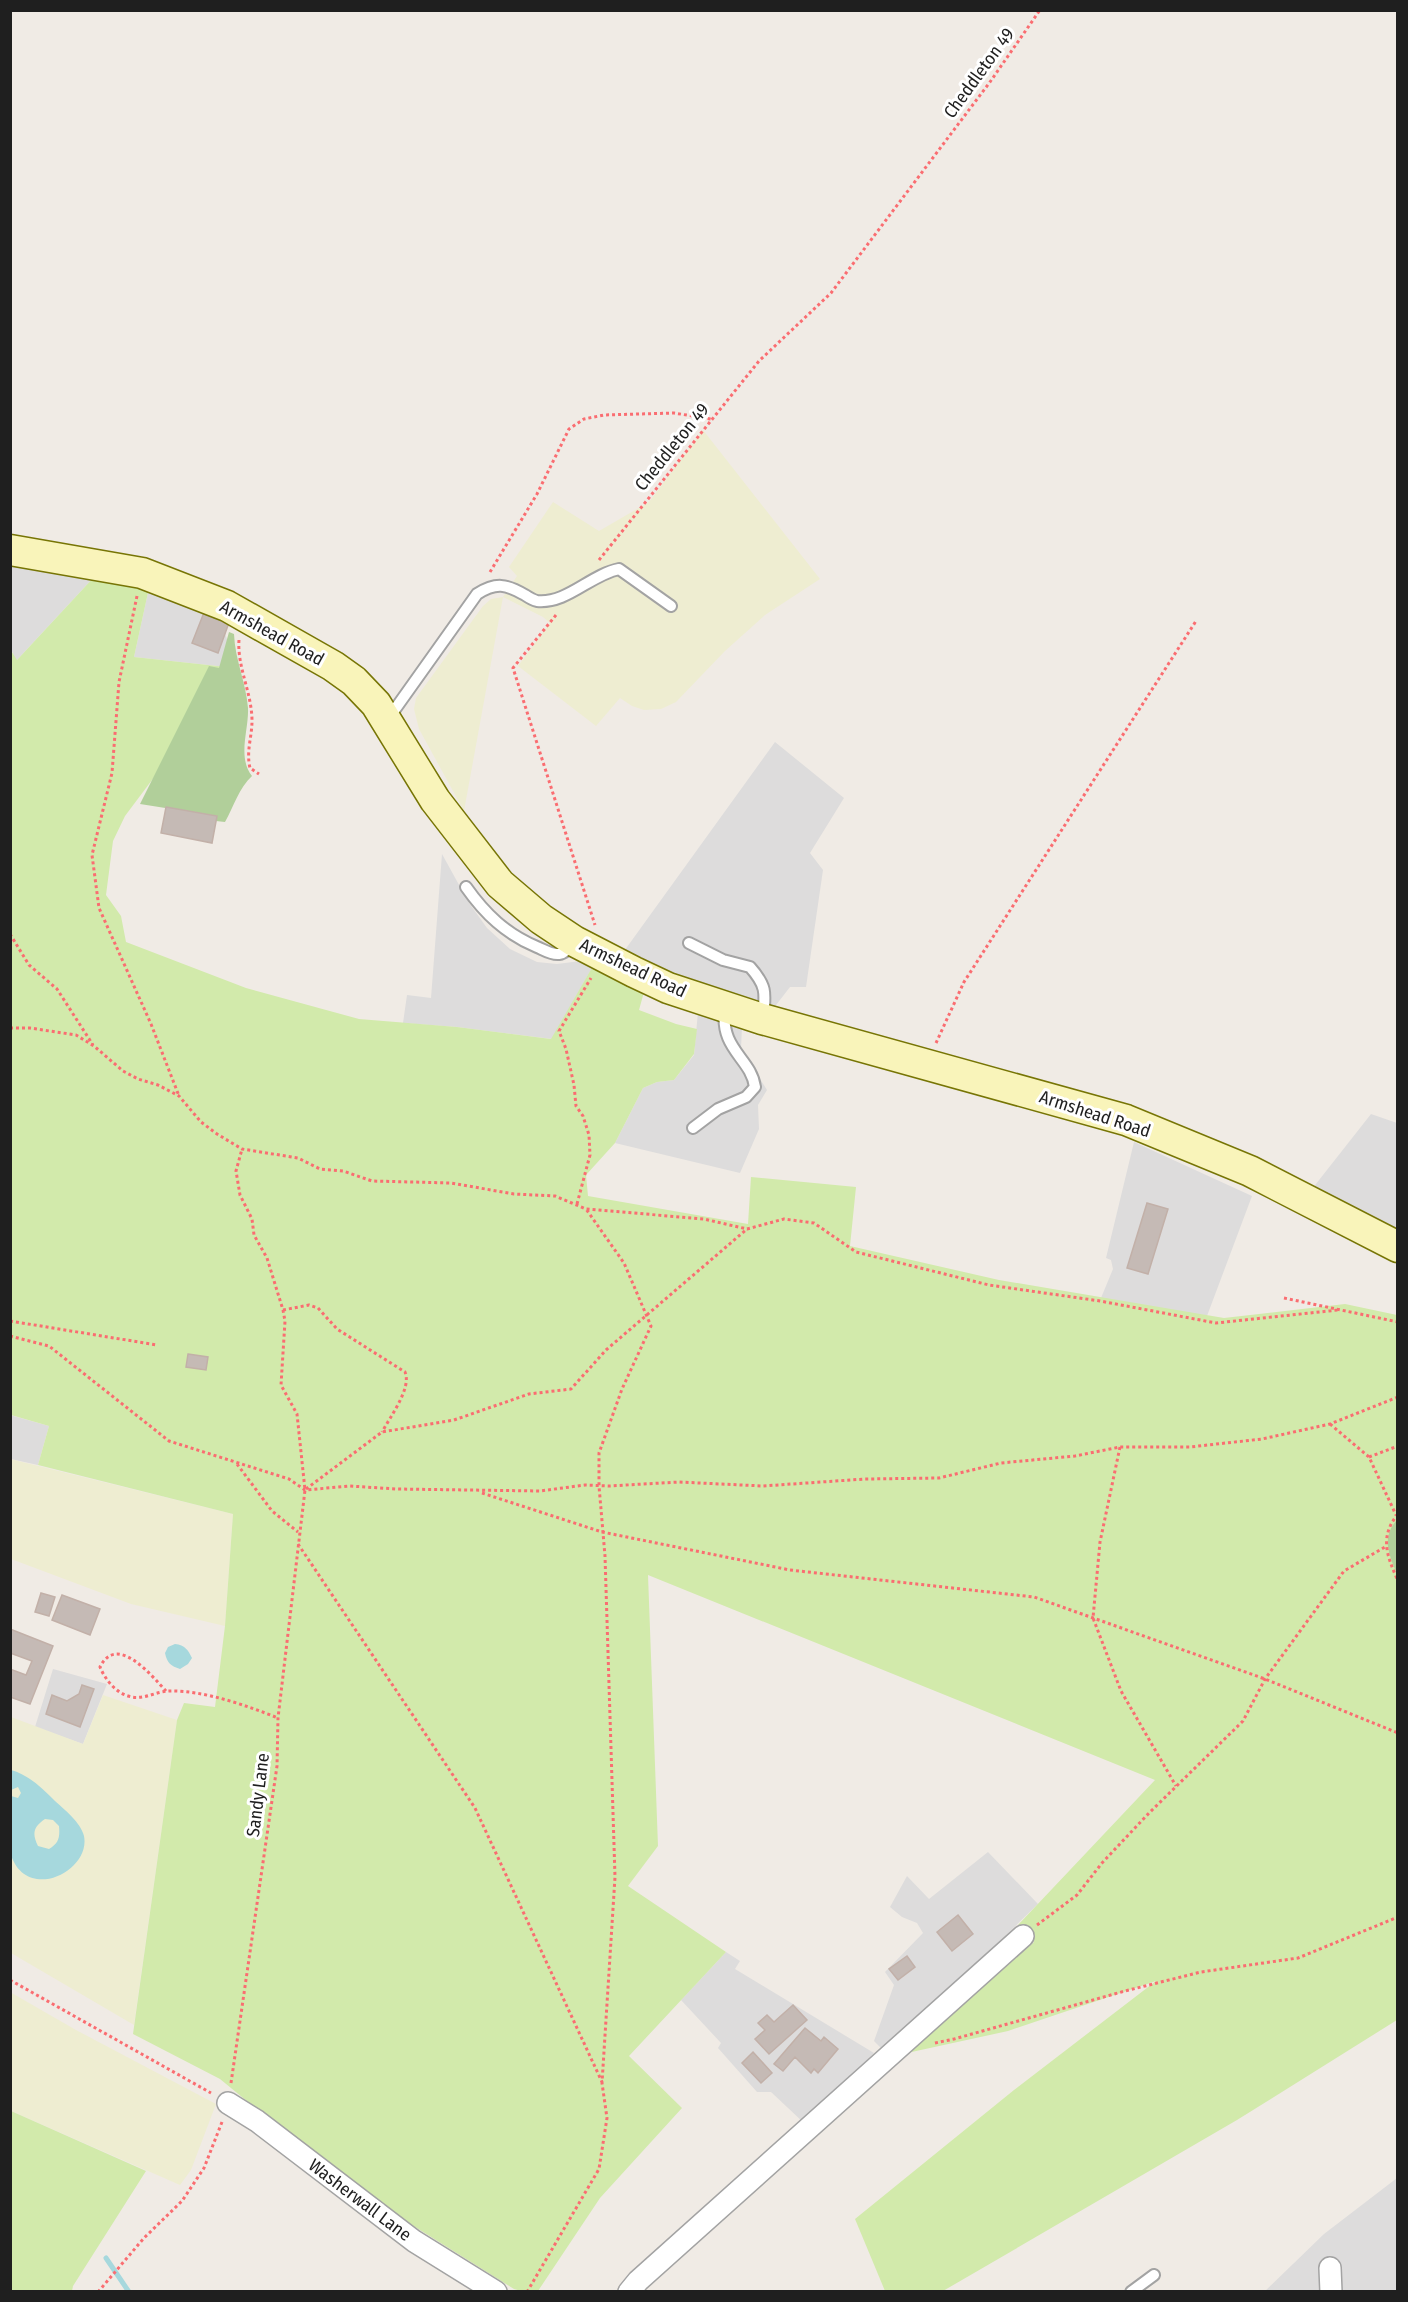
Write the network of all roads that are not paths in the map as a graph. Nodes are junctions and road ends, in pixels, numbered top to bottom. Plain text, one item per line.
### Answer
1 (10, 550) edge
2 (671, 606) dead end
3 (387, 721) junction
4 (466, 887) dead end
5 (574, 941) junction
6 (688, 944) dead end
7 (726, 1007) junction
8 (762, 1019) junction
9 (693, 1128) dead end
10 (1398, 1247) edge
11 (1023, 1935) road end
12 (228, 2103) road end
13 (1330, 2268) dead end
14 (1154, 2275) dead end
15 (496, 2292) edge
16 (629, 2292) edge
17 (1131, 2292) edge
18 (1331, 2292) edge

1 - 3 street, Armshead Road
2 - 3 lane
3 - 5 street, Armshead Road
4 - 5 lane
5 - 7 street, Armshead Road
6 - 8 lane
7 - 8 street, Armshead Road
7 - 9 lane
8 - 10 street, Armshead Road
11 - 16 street
12 - 15 street, Washerwall Lane
13 - 18 street
14 - 17 lane

